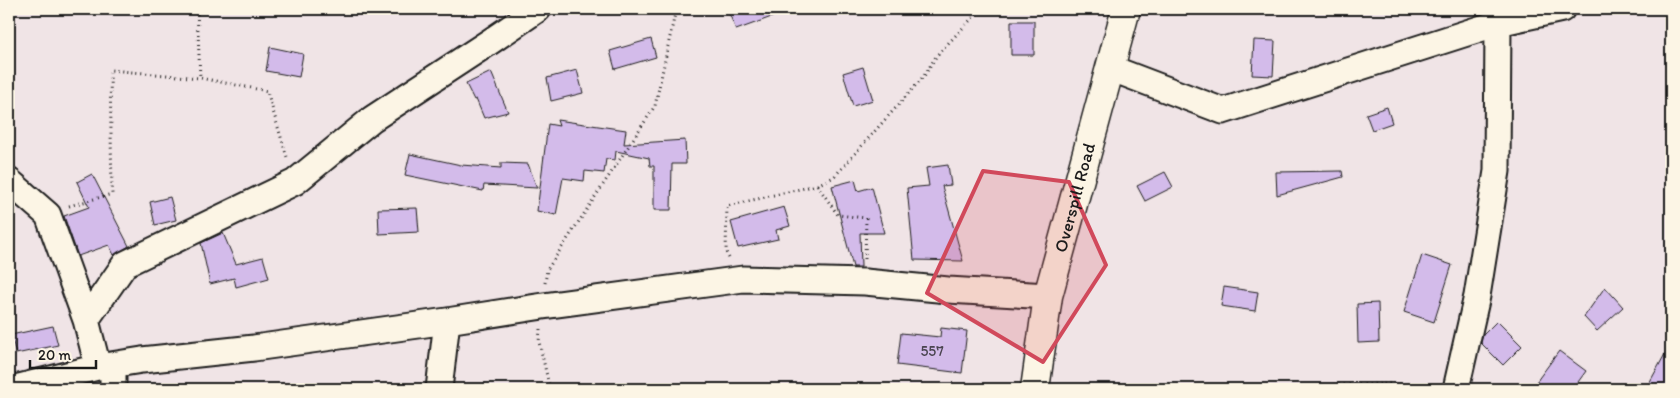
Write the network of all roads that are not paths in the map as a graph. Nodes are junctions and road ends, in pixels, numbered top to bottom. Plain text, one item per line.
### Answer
1 (538, 9) edge
2 (1126, 9) edge
3 (1562, 9) edge
4 (1498, 23) junction
5 (1110, 68) junction
6 (9, 180) edge
7 (1048, 296) junction
8 (86, 320) junction
9 (446, 321) junction
10 (105, 366) junction
11 (18, 388) edge
12 (113, 389) edge
13 (439, 389) edge
14 (1035, 389) edge
15 (1456, 389) edge

1 - 8 street
2 - 5 street, Overspill Road
3 - 4 street
4 - 5 street
4 - 15 street
5 - 7 street, Overspill Road
6 - 8 street
7 - 9 street
7 - 14 street, Overspill Road
8 - 10 street
9 - 10 street
9 - 13 street
10 - 11 street
10 - 12 street

